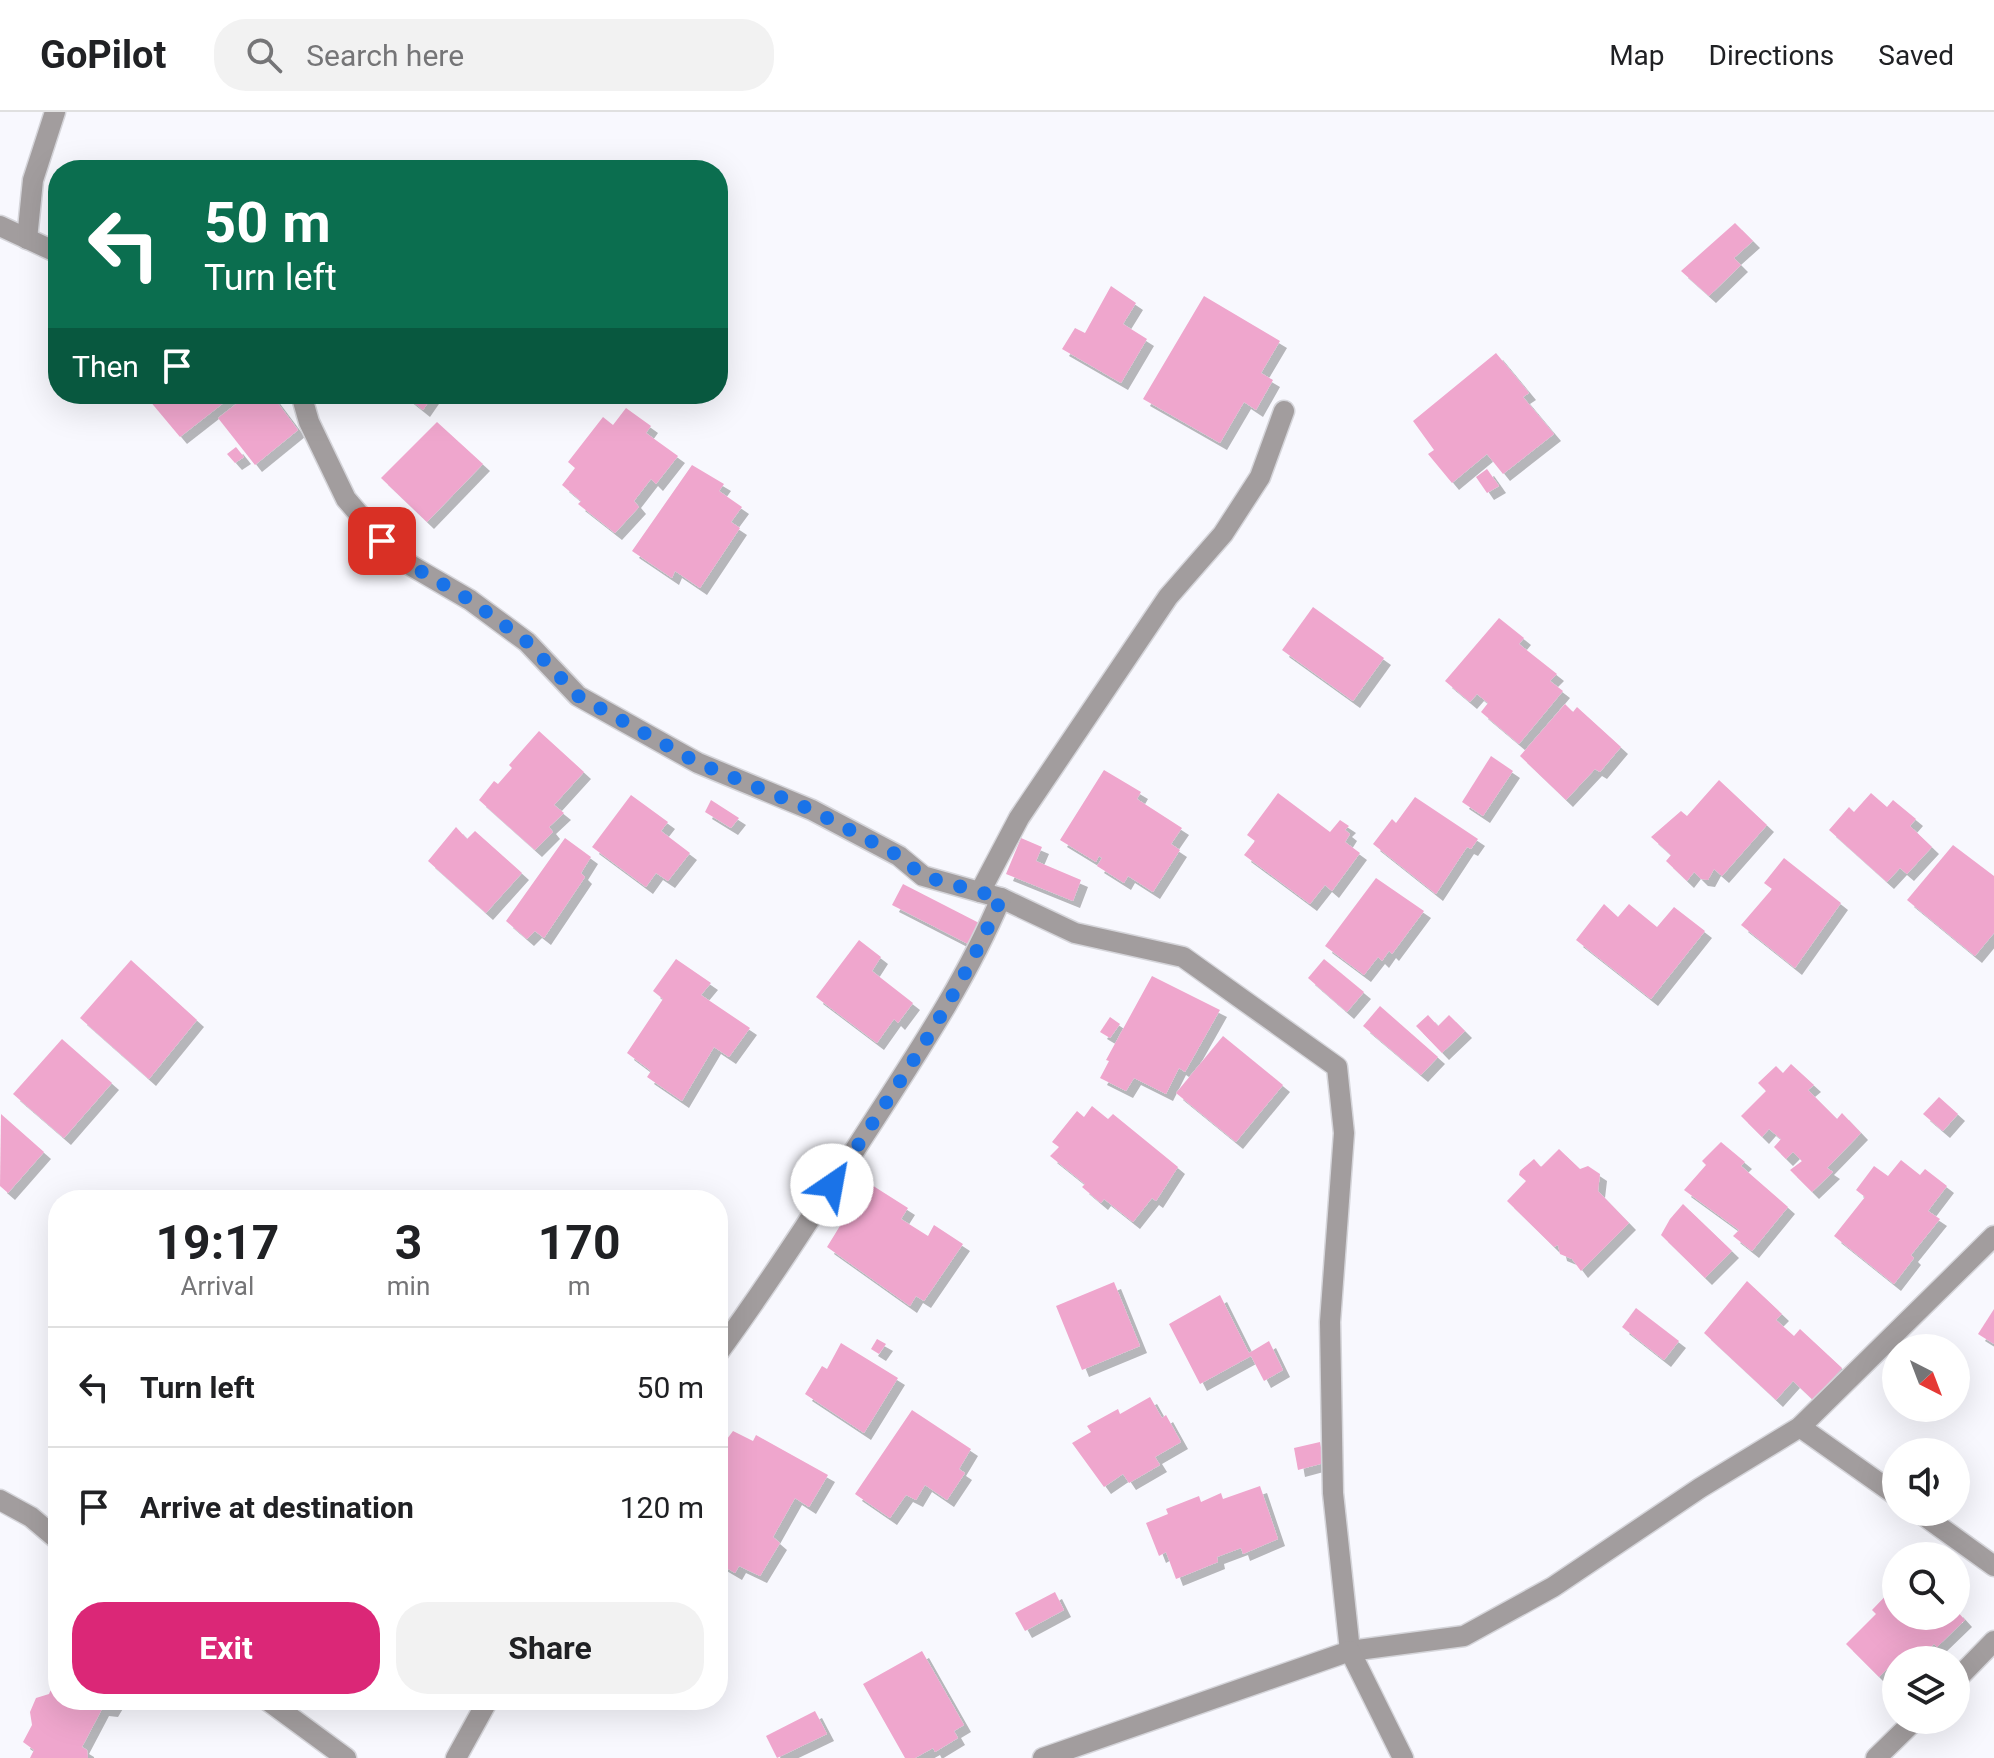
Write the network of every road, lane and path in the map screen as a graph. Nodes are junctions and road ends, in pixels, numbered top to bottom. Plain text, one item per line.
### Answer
1 (55, 112) edge
2 (0, 226) edge
3 (27, 239) junction
4 (48, 248) edge
5 (304, 404) edge
6 (1284, 411) dead end
7 (980, 892) junction
8 (1001, 898) junction
9 (1994, 1236) edge
10 (728, 1339) edge
11 (1800, 1427) junction
12 (1882, 1485) edge
13 (0, 1500) edge
14 (1938, 1526) edge
15 (48, 1531) edge
16 (1994, 1566) edge
17 (1994, 1641) edge
18 (1350, 1651) junction
19 (1970, 1666) edge
20 (281, 1710) edge
21 (482, 1710) edge
22 (1901, 1734) edge
23 (346, 1758) edge
24 (456, 1758) edge
25 (1043, 1758) edge
26 (1403, 1758) edge
27 (1876, 1758) edge

1 - 3 street
2 - 3 street
3 - 4 street
5 - 7 street
6 - 7 street
7 - 8 street
8 - 10 street
8 - 18 street
9 - 11 street
11 - 12 street
11 - 18 street
13 - 15 street
14 - 16 street
17 - 19 street
18 - 25 street
18 - 26 street
20 - 23 street
21 - 24 street
22 - 27 street

